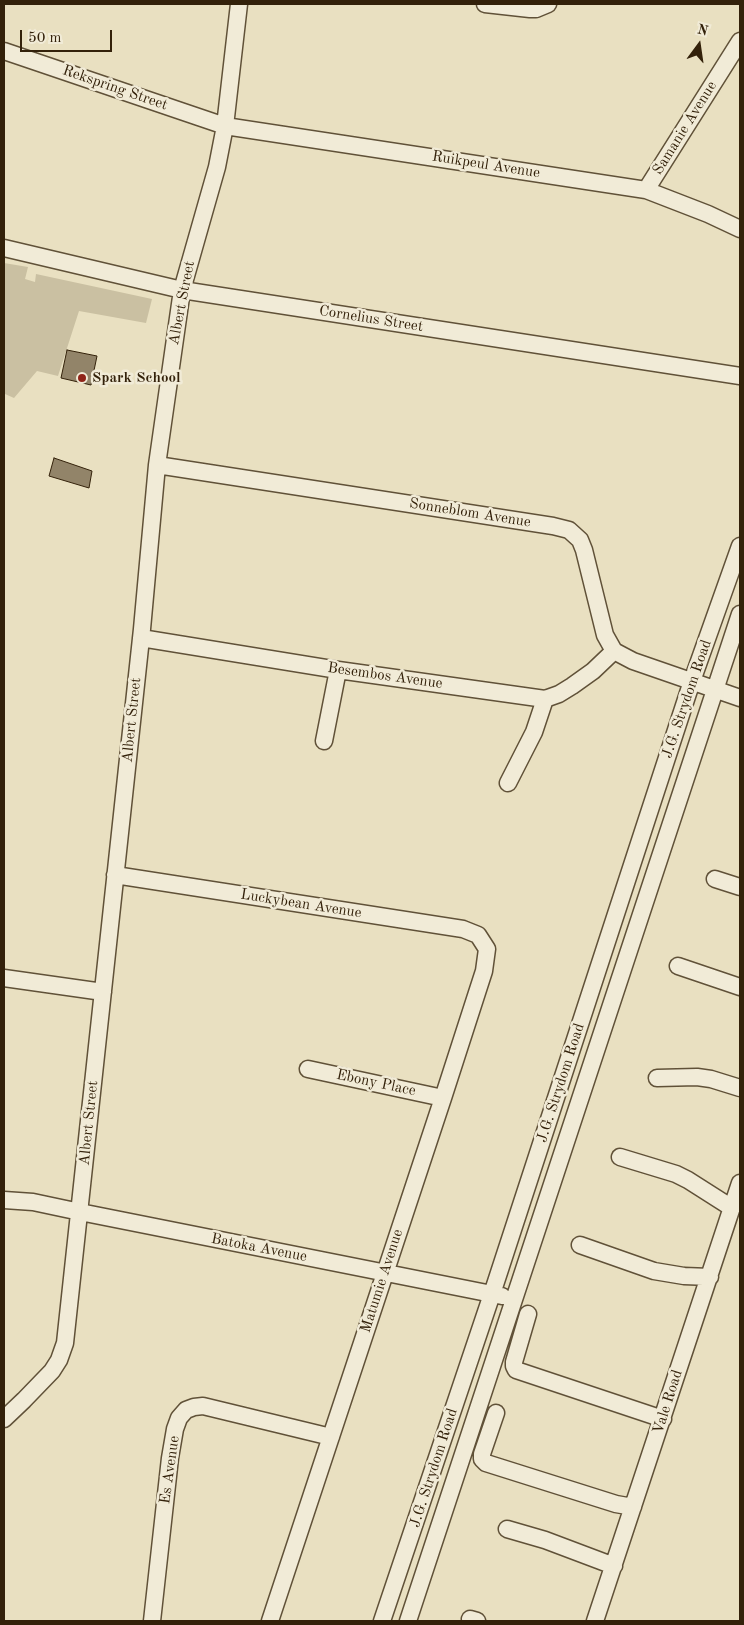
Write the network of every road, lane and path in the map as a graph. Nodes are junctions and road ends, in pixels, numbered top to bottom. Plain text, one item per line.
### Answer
1 (239, 4) edge
2 (485, 4) edge
3 (548, 4) edge
4 (740, 41) edge
5 (4, 51) edge
6 (226, 126) junction
7 (646, 190) junction
8 (740, 229) edge
9 (4, 248) edge
10 (182, 290) junction
11 (740, 376) edge
12 (157, 465) junction
13 (740, 546) edge
14 (740, 614) edge
15 (141, 638) junction
16 (614, 651) junction
17 (338, 670) junction
18 (692, 681) junction
19 (716, 690) junction
20 (740, 698) edge
21 (545, 699) junction
22 (324, 741) dead end
23 (508, 783) dead end
24 (115, 875) junction
25 (715, 879) dead end
26 (740, 887) edge
27 (482, 941) joint
28 (678, 966) dead end
29 (4, 978) edge
30 (740, 987) edge
31 (103, 992) junction
32 (308, 1069) dead end
33 (657, 1078) dead end
34 (740, 1088) edge
35 (444, 1098) junction
36 (620, 1157) dead end
37 (740, 1183) edge
38 (4, 1200) edge
39 (732, 1208) junction
40 (80, 1212) junction
41 (580, 1245) dead end
42 (384, 1273) junction
43 (710, 1277) junction
44 (492, 1294) junction
45 (515, 1299) junction
46 (528, 1314) dead end
47 (496, 1413) dead end
48 (4, 1419) edge
49 (662, 1419) junction
50 (332, 1437) junction
51 (633, 1507) junction
52 (507, 1529) dead end
53 (614, 1566) junction
54 (152, 1621) edge
55 (270, 1621) edge
56 (382, 1621) edge
57 (408, 1621) edge
58 (595, 1621) edge

1 - 6 street, Albert Street
2 - 3 street
4 - 7 street, Samanie Avenue
5 - 6 street, Rekspring Street
6 - 7 street, Ruikpeul Avenue
6 - 10 street, Albert Street
7 - 8 street, Ruikpeul Avenue
9 - 10 street, Cornelius Street
10 - 11 street, Cornelius Street
10 - 12 street, Albert Street
12 - 15 street, Albert Street
12 - 16 street, Sonneblom Avenue
13 - 18 street, J.G. Strydom Road
14 - 19 street, J.G. Strydom Road
15 - 17 street, Besembos Avenue
15 - 24 street, Albert Street
16 - 18 street
16 - 21 street
17 - 21 street, Besembos Avenue
17 - 22 street
18 - 19 street
18 - 44 street, J.G. Strydom Road
19 - 20 street
19 - 45 street, J.G. Strydom Road
21 - 23 street
24 - 27 street, Luckybean Avenue
24 - 31 street, Albert Street
25 - 26 street
27 - 35 street, Matumie Avenue
28 - 30 street
29 - 31 street
31 - 40 street, Albert Street
32 - 35 street, Ebony Place
33 - 34 street
35 - 42 street, Matumie Avenue
36 - 39 street
37 - 39 street, Vale Road
38 - 40 street, Batoka Avenue
39 - 43 street, Vale Road
40 - 42 street, Batoka Avenue
40 - 48 street, Albert Street
41 - 43 street
42 - 44 street, Batoka Avenue
42 - 50 street, Matumie Avenue
43 - 49 street, Vale Road
44 - 45 street, Batoka Avenue
44 - 56 street, J.G. Strydom Road
45 - 57 street, J.G. Strydom Road
46 - 49 street
47 - 51 street
49 - 51 street, Vale Road
50 - 54 street, Es Avenue
50 - 55 street, Matumie Avenue
51 - 53 street, Vale Road
52 - 53 street
53 - 58 street, Vale Road

